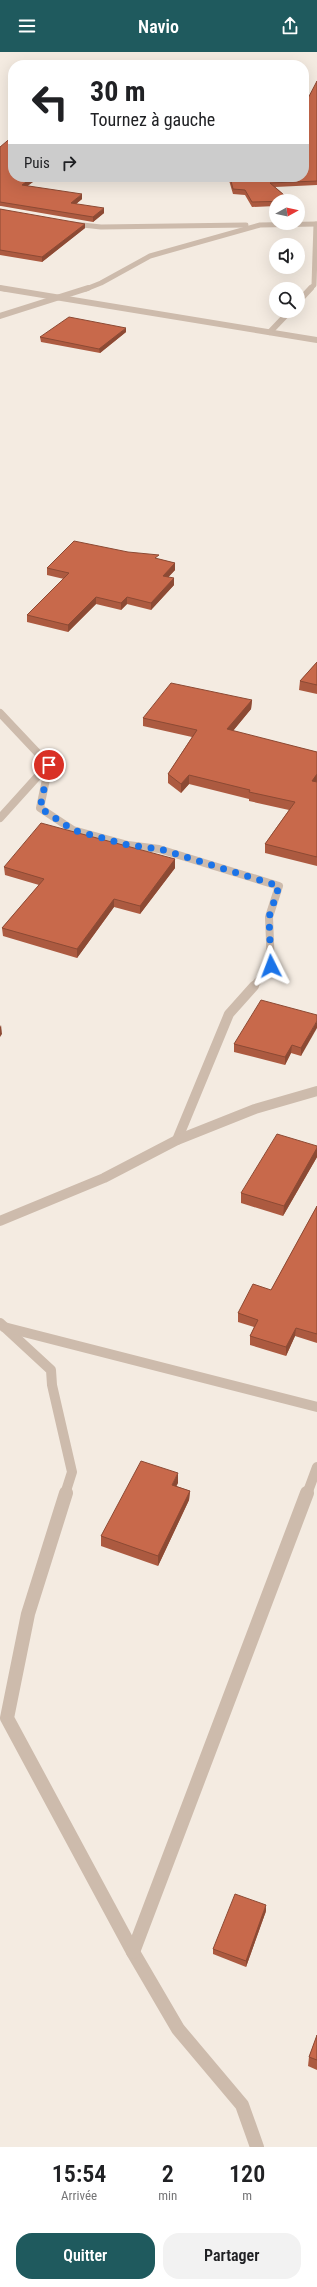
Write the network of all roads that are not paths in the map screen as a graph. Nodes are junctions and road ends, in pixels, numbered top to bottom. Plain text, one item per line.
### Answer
1 (69, 224) edge
2 (317, 224) edge
3 (260, 225) junction
4 (0, 288) edge
5 (305, 295) edge
6 (61, 298) junction
7 (0, 316) edge
8 (283, 318) edge
9 (270, 332) junction
10 (317, 340) edge
11 (0, 713) edge
12 (49, 765) junction
13 (0, 818) edge
14 (317, 1091) edge
15 (177, 1140) junction
16 (0, 1221) edge
17 (0, 1325) edge
18 (317, 1407) edge
19 (317, 1467) edge
20 (133, 1952) junction
21 (257, 2147) edge

1 - 3 street
2 - 3 street
2 - 5 street
3 - 6 street
4 - 6 street
6 - 7 street
6 - 9 street
8 - 9 street
9 - 10 street
11 - 12 street
12 - 13 street
12 - 15 street
14 - 15 street
15 - 16 street
17 - 18 street
17 - 20 street
19 - 20 street
20 - 21 street

